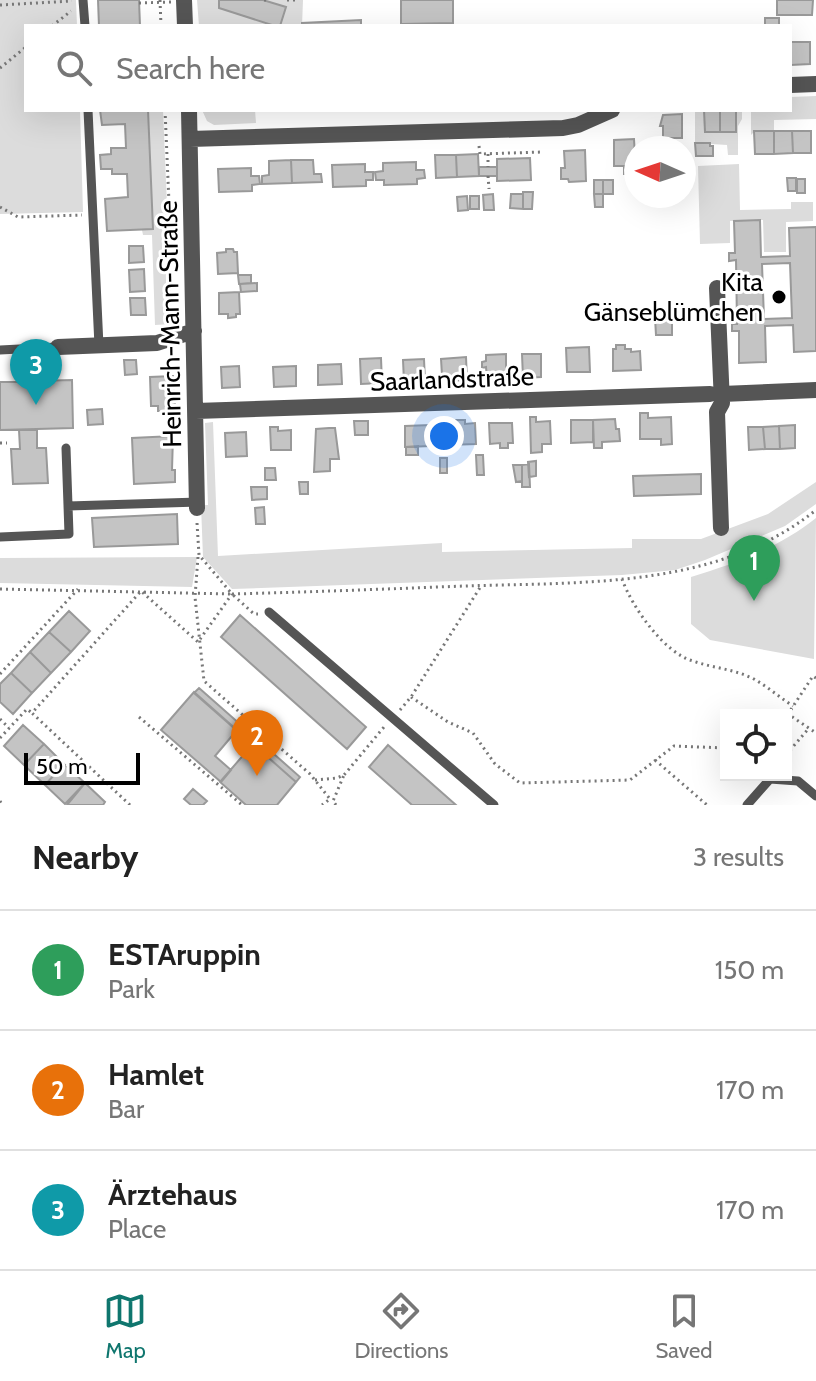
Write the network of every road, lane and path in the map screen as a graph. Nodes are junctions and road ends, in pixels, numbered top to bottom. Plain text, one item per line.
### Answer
1 (84, 0) edge
2 (160, 0) edge
3 (184, 0) edge
4 (287, 0) edge
5 (295, 0) edge
6 (139, 3) dead end
7 (148, 3) dead end
8 (0, 5) edge
9 (54, 24) edge
10 (85, 24) edge
11 (161, 24) edge
12 (185, 24) edge
13 (24, 49) edge
14 (0, 68) edge
15 (816, 84) edge
16 (792, 85) edge
17 (88, 112) edge
18 (165, 112) edge
19 (189, 112) edge
20 (608, 112) edge
21 (190, 139) junction
22 (479, 149) dead end
23 (543, 152) dead end
24 (488, 154) junction
25 (488, 167) dead end
26 (488, 176) dead end
27 (489, 189) dead end
28 (0, 207) edge
29 (92, 215) junction
30 (178, 257) dead end
31 (717, 288) dead end
32 (194, 331) junction
33 (99, 346) junction
34 (58, 347) joint
35 (0, 350) edge
36 (816, 390) edge
37 (718, 397) junction
38 (196, 411) junction
39 (0, 443) edge
40 (7, 443) dead end
41 (66, 448) dead end
42 (198, 505) joint
43 (68, 506) junction
44 (816, 510) edge
45 (721, 528) dead end
46 (0, 537) edge
47 (199, 555) dead end
48 (622, 579) junction
49 (481, 586) junction
50 (0, 589) edge
51 (78, 589) junction
52 (141, 591) junction
53 (195, 593) junction
54 (232, 594) junction
55 (269, 612) joint
56 (198, 642) junction
57 (0, 674) edge
58 (816, 678) edge
59 (411, 697) junction
60 (793, 706) junction
61 (791, 709) edge
62 (32, 713) junction
63 (139, 717) dead end
64 (394, 717) junction
65 (792, 717) edge
66 (0, 719) edge
67 (809, 728) junction
68 (9, 729) junction
69 (816, 733) edge
70 (0, 738) edge
71 (720, 748) edge
72 (792, 748) edge
73 (655, 760) junction
74 (344, 775) junction
75 (315, 780) junction
76 (816, 796) edge
77 (333, 802) edge
78 (130, 805) edge
79 (242, 805) edge
80 (322, 805) edge
81 (494, 805) edge
82 (707, 805) edge
83 (747, 805) edge

1 - 8 path
1 - 9 path
1 - 10 lane
2 - 11 path
3 - 12 street
4 - 5 path
6 - 7 path
13 - 14 path
15 - 16 street
17 - 29 lane
18 - 30 path
19 - 21 street, Heinrich-Mann-Straße
20 - 21 street
21 - 32 street, Heinrich-Mann-Straße
22 - 24 path
23 - 24 path
24 - 25 path
26 - 27 path
28 - 29 path
29 - 33 lane
31 - 37 street
32 - 33 street
32 - 38 street, Heinrich-Mann-Straße
33 - 34 street
34 - 35 lane
36 - 37 street, Saarlandstraße
37 - 38 street, Saarlandstraße
37 - 45 street
38 - 42 street, Heinrich-Mann-Straße
39 - 40 path
41 - 43 lane
42 - 43 lane
43 - 46 lane
44 - 48 path
47 - 53 path
48 - 49 path
48 - 60 path
49 - 54 path
49 - 59 path
50 - 51 path
51 - 52 path
51 - 57 path
52 - 53 path
52 - 56 path
52 - 62 path
53 - 54 path
53 - 56 path
54 - 55 path
54 - 56 path
55 - 64 lane
56 - 75 path
58 - 60 path
59 - 64 path
59 - 73 path
60 - 61 path
62 - 68 path
62 - 78 path
63 - 79 path
64 - 74 path
64 - 81 lane
65 - 67 path
66 - 68 path
67 - 69 path
67 - 72 path
68 - 70 path
71 - 73 path
73 - 82 path
74 - 75 path
74 - 77 path
75 - 77 path
76 - 83 lane
77 - 80 path

